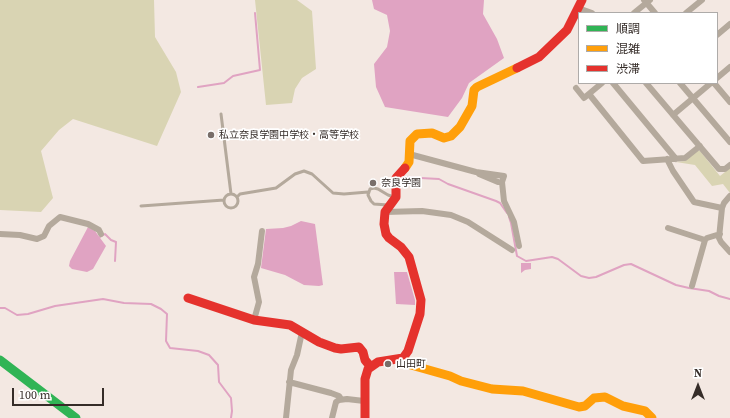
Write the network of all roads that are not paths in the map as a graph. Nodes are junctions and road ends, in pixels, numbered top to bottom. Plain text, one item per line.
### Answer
1 (702, 0) edge
2 (647, 1) edge
3 (580, 4) edge
4 (591, 12) edge
5 (635, 12) edge
6 (654, 12) edge
7 (687, 12) edge
8 (730, 24) edge
9 (718, 34) edge
10 (730, 67) edge
11 (718, 77) edge
12 (601, 84) edge
13 (614, 84) edge
14 (647, 84) edge
15 (681, 84) edge
16 (710, 84) edge
17 (715, 84) edge
18 (576, 88) dead end
19 (589, 94) junction
20 (693, 98) junction
21 (730, 102) edge
22 (221, 114) dead end
23 (673, 115) junction
24 (730, 142) edge
25 (700, 146) junction
26 (409, 154) junction
27 (667, 159) junction
28 (676, 159) junction
29 (730, 165) edge
30 (476, 172) junction
31 (498, 182) dead end
32 (368, 192) junction
33 (230, 194) junction
34 (730, 196) edge
35 (237, 197) junction
36 (396, 197) junction
37 (224, 200) junction
38 (141, 206) dead end
39 (722, 208) junction
40 (388, 209) junction
41 (668, 228) dead end
42 (262, 231) dead end
43 (0, 234) edge
44 (101, 234) dead end
45 (720, 234) junction
46 (705, 240) junction
47 (730, 241) edge
48 (519, 246) dead end
49 (724, 246) junction
50 (512, 250) dead end
51 (730, 252) edge
52 (692, 286) dead end
53 (188, 298) dead end
54 (254, 320) junction
55 (302, 332) junction
56 (403, 358) junction
57 (0, 360) edge
58 (370, 366) junction
59 (289, 382) junction
60 (341, 399) junction
61 (364, 401) junction
62 (76, 418) edge
63 (286, 418) edge
64 (332, 418) edge
65 (365, 418) edge
66 (652, 418) edge

1 - 7 street
2 - 5 street
2 - 6 street
3 - 4 street
3 - 26 street
8 - 9 street
10 - 11 street
12 - 19 street
13 - 28 street
14 - 23 street
15 - 20 street
16 - 20 street
17 - 21 street
18 - 19 street
19 - 27 street
20 - 23 street
20 - 24 street
22 - 33 lane
23 - 25 street
25 - 28 street
25 - 29 street
26 - 30 street
26 - 36 street
27 - 28 street
27 - 39 street
30 - 31 street
30 - 48 street
32 - 35 lane
32 - 36 lane
32 - 40 lane
33 - 35 lane
33 - 37 lane
34 - 39 street
35 - 37 lane
36 - 40 street
37 - 38 lane
39 - 45 street
40 - 50 street
40 - 56 street
41 - 46 street
42 - 54 street
43 - 44 street
45 - 46 street
45 - 49 street
46 - 52 street
47 - 49 street
49 - 51 street
53 - 54 street
54 - 55 street
55 - 58 street
55 - 59 street
56 - 58 street
56 - 66 street
57 - 62 street
58 - 61 street
59 - 60 street
59 - 63 street
60 - 61 street
60 - 64 street
61 - 65 street

